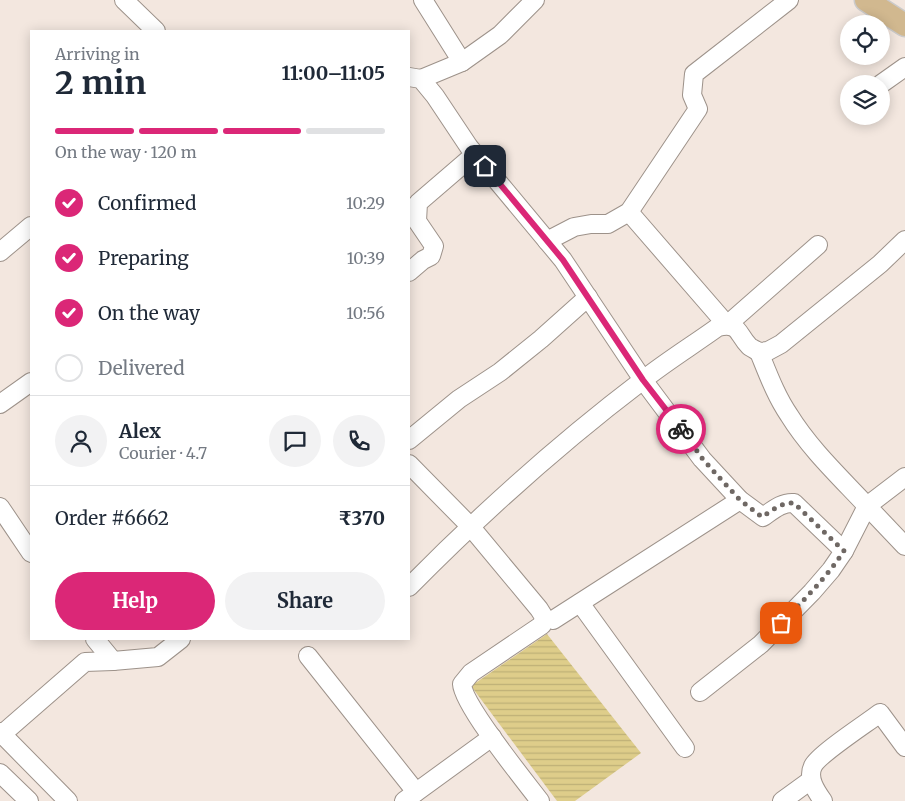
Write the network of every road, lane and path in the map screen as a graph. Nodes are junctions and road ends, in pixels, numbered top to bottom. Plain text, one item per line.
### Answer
1 (124, 0) edge
2 (422, 0) edge
3 (535, 0) edge
4 (789, 0) edge
5 (882, 4) edge
6 (905, 25) edge
7 (155, 30) edge
8 (462, 62) junction
9 (905, 67) edge
10 (415, 78) edge
11 (890, 78) edge
12 (475, 154) junction
13 (629, 212) junction
14 (30, 227) edge
15 (905, 240) edge
16 (547, 241) junction
17 (818, 245) dead end
18 (0, 252) edge
19 (410, 271) edge
20 (588, 297) junction
21 (727, 325) junction
22 (759, 352) junction
23 (643, 380) junction
24 (30, 383) edge
25 (0, 404) edge
26 (410, 439) edge
27 (410, 465) edge
28 (905, 477) edge
29 (740, 500) junction
30 (867, 506) junction
31 (0, 507) edge
32 (470, 526) junction
33 (905, 546) edge
34 (844, 551) junction
35 (30, 552) edge
36 (410, 585) edge
37 (580, 603) junction
38 (553, 620) dead end
39 (96, 640) edge
40 (180, 640) edge
41 (308, 656) dead end
42 (113, 661) junction
43 (700, 692) dead end
44 (1, 734) edge
45 (492, 737) junction
46 (905, 747) edge
47 (685, 748) dead end
48 (0, 773) edge
49 (811, 780) junction
50 (410, 796) edge
51 (29, 801) edge
52 (68, 801) edge
53 (540, 801) edge
54 (782, 801) edge
55 (823, 801) edge

1 - 7 street
2 - 8 street
3 - 8 street
4 - 13 street
5 - 6 main road
8 - 10 street
9 - 11 street
10 - 12 street
12 - 16 street
12 - 19 street
13 - 16 street
13 - 21 street
14 - 18 street
15 - 22 street
16 - 20 street
17 - 21 street
20 - 23 street
20 - 26 street
21 - 22 street
21 - 23 street
22 - 30 street
23 - 29 street
23 - 32 street
24 - 25 street
27 - 32 street
28 - 30 street
29 - 34 street
29 - 37 street
30 - 33 street
30 - 34 street
31 - 35 street
32 - 36 street
32 - 45 street
34 - 43 street
37 - 38 street
37 - 47 street
39 - 42 street
40 - 42 street
41 - 50 street
42 - 44 street
44 - 52 street
45 - 50 street
45 - 53 street
46 - 49 street
48 - 51 street
49 - 54 street
49 - 55 street

